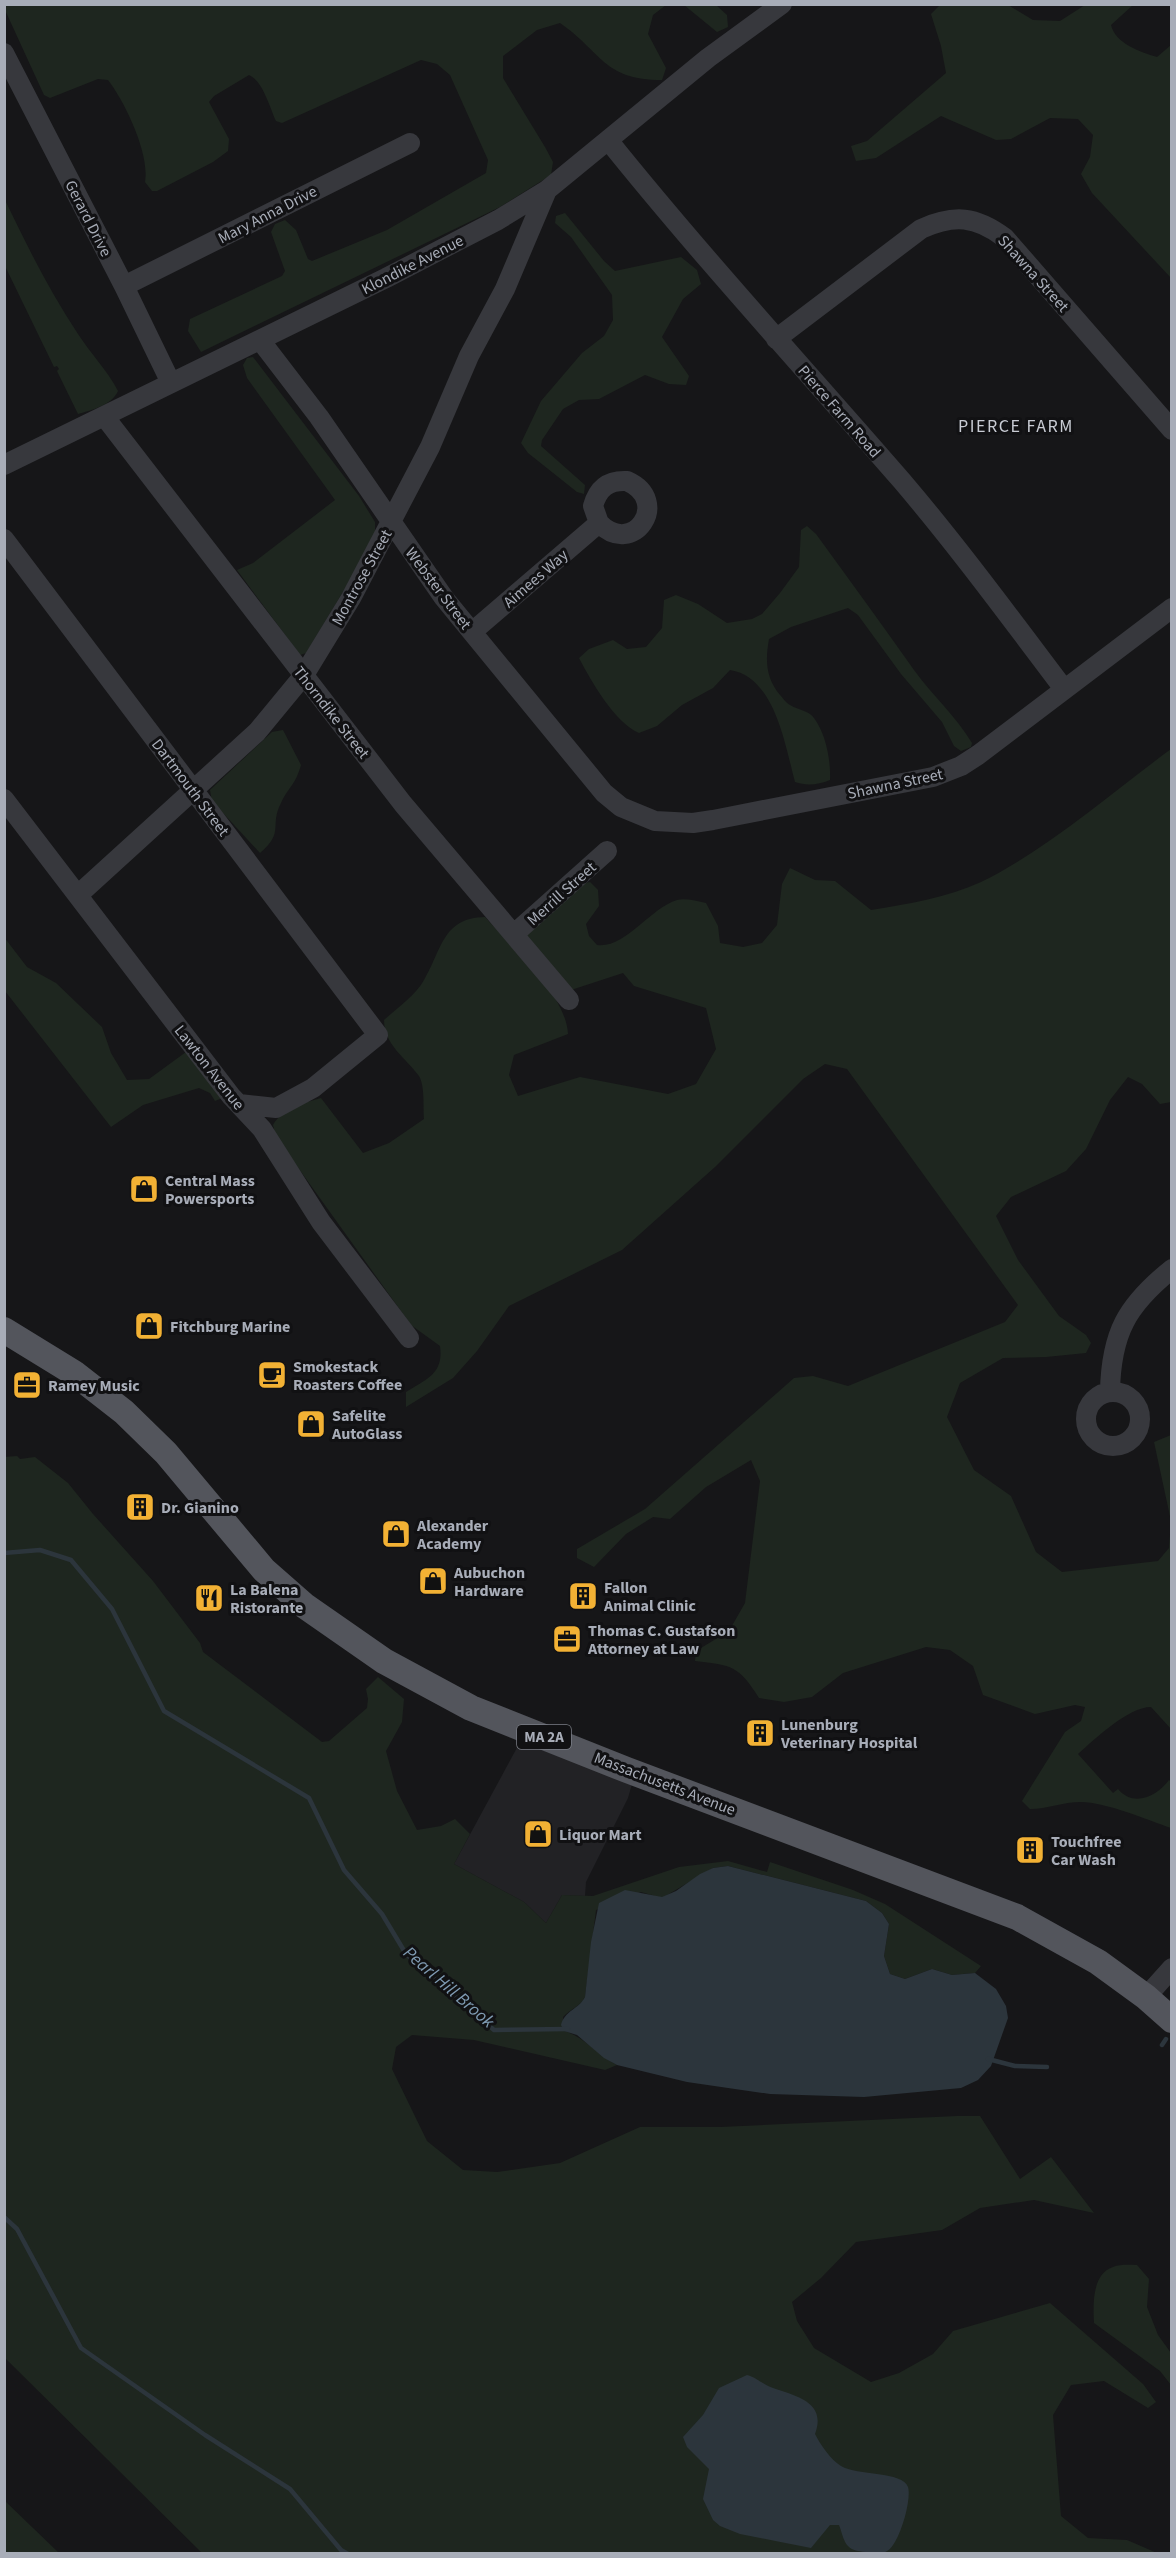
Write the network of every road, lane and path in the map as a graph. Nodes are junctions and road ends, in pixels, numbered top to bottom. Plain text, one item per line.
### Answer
1 (782, 4) edge
2 (4, 53) edge
3 (608, 140) junction
4 (410, 143) dead end
5 (547, 190) junction
6 (498, 220) junction
7 (518, 256) junction
8 (124, 286) junction
9 (777, 339) junction
10 (260, 340) junction
11 (171, 383) junction
12 (104, 416) junction
13 (1172, 430) edge
14 (4, 465) edge
15 (391, 523) junction
16 (599, 523) dead end
17 (4, 539) edge
18 (1172, 608) edge
19 (472, 632) junction
20 (304, 675) junction
21 (1064, 689) junction
22 (194, 790) junction
23 (4, 799) edge
24 (640, 816) joint
25 (14, 826) edge
26 (607, 851) dead end
27 (78, 895) junction
28 (514, 934) junction
29 (569, 1000) dead end
30 (239, 1104) junction
31 (1172, 1269) edge
32 (7, 1335) edge
33 (409, 1338) dead end
34 (1110, 1392) dead end
35 (1172, 1968) edge
36 (1146, 1997) junction
37 (1169, 2018) edge

1 - 3 street, Klondike Avenue
2 - 8 street, Gerard Drive
3 - 5 street, Klondike Avenue
3 - 9 street, Pierce Farm Road
4 - 8 street, Mary Anna Drive
5 - 6 street, Klondike Avenue
5 - 7 street, Montrose Street
6 - 7 street
6 - 10 street, Klondike Avenue
7 - 15 street, Montrose Street
8 - 11 street, Gerard Drive
9 - 13 street, Shawna Street
9 - 21 street, Pierce Farm Road
10 - 11 street, Klondike Avenue
10 - 15 street, Webster Street
11 - 12 street, Klondike Avenue
12 - 14 street, Klondike Avenue
12 - 20 street, Thorndike Street
15 - 19 street, Webster Street
15 - 20 street, Montrose Street
16 - 19 street, Aimees Way
17 - 22 street, Dartmouth Street
18 - 21 street, Shawna Street
19 - 24 street, Webster Street
20 - 22 street, Montrose Street
20 - 28 street, Thorndike Street
21 - 24 street, Shawna Street
22 - 27 street, Montrose Street
22 - 30 street, Dartmouth Street
23 - 25 street, Lawton Avenue
25 - 27 street, Lawton Avenue
26 - 28 street, Merrill Street
27 - 30 street, Lawton Avenue
28 - 29 street, Thorndike Street
30 - 33 street, Lawton Avenue
31 - 34 street
32 - 36 main road, Massachusetts Avenue / MA 2A
35 - 36 street
36 - 37 main road, Massachusetts Avenue / MA 2A

